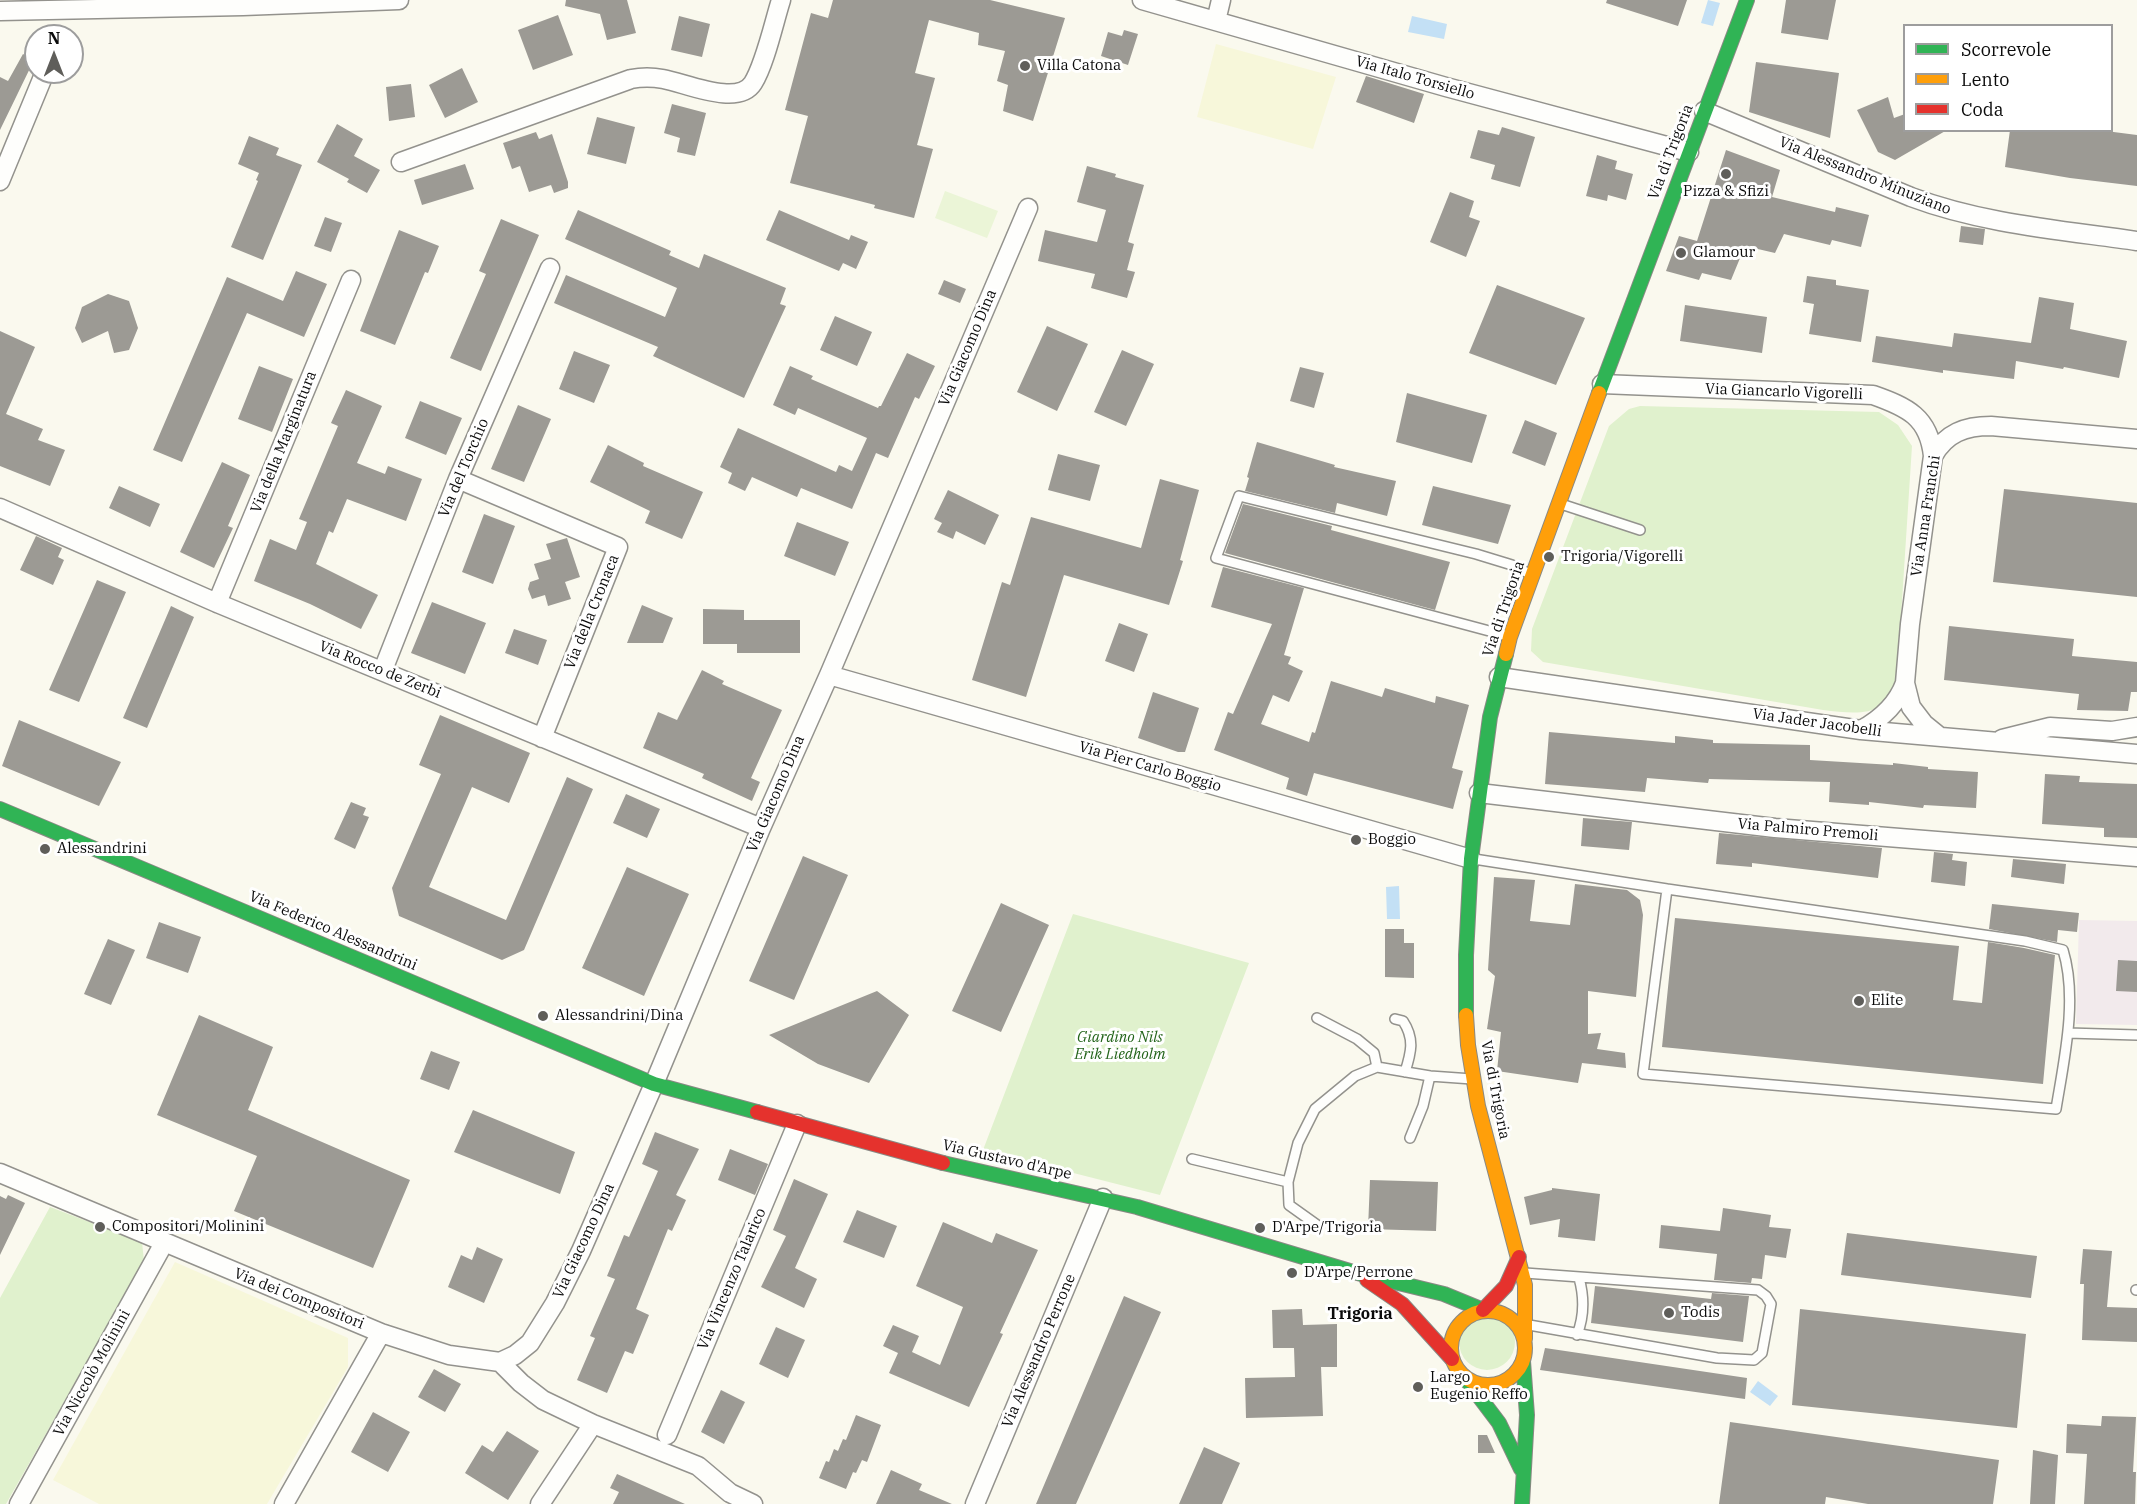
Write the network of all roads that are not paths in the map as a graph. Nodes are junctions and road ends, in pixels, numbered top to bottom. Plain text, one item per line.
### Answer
1 (399, 0) edge
2 (781, 0) edge
3 (1142, 0) edge
4 (1221, 0) edge
5 (1747, 0) edge
6 (0, 12) edge
7 (1216, 21) junction
8 (40, 84) edge
9 (1704, 111) junction
10 (1689, 152) junction
11 (401, 162) dead end
12 (0, 181) edge
13 (1028, 208) dead end
14 (2137, 241) edge
15 (550, 268) dead end
16 (351, 280) dead end
17 (1602, 384) junction
18 (2137, 439) edge
19 (1933, 456) junction
20 (458, 479) junction
21 (1558, 504) junction
22 (0, 508) edge
23 (1640, 530) dead end
24 (1532, 575) junction
25 (217, 603) junction
26 (1510, 637) junction
27 (383, 670) junction
28 (829, 675) junction
29 (1499, 677) junction
30 (1905, 683) junction
31 (2137, 727) edge
32 (1861, 730) junction
33 (2112, 731) junction
34 (2137, 733) edge
35 (1940, 737) junction
36 (542, 738) junction
37 (1992, 742) junction
38 (2137, 754) edge
39 (1479, 793) junction
40 (0, 809) edge
41 (761, 828) junction
42 (2137, 857) edge
43 (1471, 859) junction
44 (1667, 889) junction
45 (1317, 1018) dead end
46 (1395, 1019) dead end
47 (2068, 1033) junction
48 (2137, 1035) edge
49 (1377, 1067) junction
50 (1405, 1072) junction
51 (1430, 1076) junction
52 (1473, 1079) junction
53 (654, 1084) junction
54 (798, 1124) junction
55 (1410, 1138) dead end
56 (1192, 1159) dead end
57 (0, 1173) edge
58 (1288, 1182) junction
59 (1103, 1198) junction
60 (1317, 1225) dead end
61 (164, 1243) junction
62 (1519, 1257) junction
63 (1353, 1272) junction
64 (1522, 1272) junction
65 (1579, 1278) junction
66 (1483, 1310) junction
67 (1526, 1332) junction
68 (381, 1333) junction
69 (1577, 1335) junction
70 (1452, 1359) junction
71 (1523, 1361) junction
72 (500, 1362) junction
73 (1465, 1378) junction
74 (593, 1424) junction
75 (667, 1435) dead end
76 (1523, 1473) junction
77 (19, 1504) edge
78 (284, 1504) edge
79 (540, 1504) edge
80 (753, 1504) edge
81 (975, 1504) edge
82 (1522, 1504) edge

1 - 6 street
2 - 11 street
3 - 7 street, Via Italo Torsiello
4 - 7 street
5 - 9 street, Via di Trigoria
7 - 10 street, Via Italo Torsiello
8 - 12 street
9 - 10 street, Via di Trigoria
9 - 14 street, Via Alessandro Minuziano
10 - 17 street, Via di Trigoria
13 - 28 street, Via Giacomo Dina
15 - 20 street, Via del Torchio
16 - 25 street, Via della Marginatura
17 - 19 street, Via Giancarlo Vigorelli
17 - 21 street, Via di Trigoria
18 - 19 street, Via Anna Franchi
19 - 30 street, Via Anna Franchi
20 - 27 street, Via del Torchio
20 - 36 street, Via della Cronaca
21 - 23 lane
21 - 24 street, Via di Trigoria
22 - 25 street, Via Rocco de Zerbi
24 - 26 street, Via di Trigoria
24 - 26 lane
25 - 27 street, Via Rocco de Zerbi
26 - 29 street, Via di Trigoria
27 - 36 street, Via Rocco de Zerbi
28 - 41 street, Via Giacomo Dina
28 - 43 street, Via Pier Carlo Boggio
29 - 32 street, Via Jader Jacobelli
29 - 39 street, Via di Trigoria
30 - 32 street, Via Anna Franchi
30 - 35 street, Via Anna Franchi
31 - 33 street
32 - 35 street, Via Jader Jacobelli
33 - 34 street
33 - 37 street
35 - 37 street, Via Jader Jacobelli
36 - 41 street, Via Rocco de Zerbi
37 - 38 street, Via Jader Jacobelli
39 - 42 street, Via Palmiro Premoli
39 - 43 street, Via di Trigoria
40 - 53 street, Via Federico Alessandrini
41 - 53 street, Via Giacomo Dina
43 - 44 lane
43 - 52 street, Via di Trigoria
44 - 47 lane
44 - 47 lane
45 - 49 lane
46 - 50 lane
47 - 48 lane
49 - 50 lane
49 - 58 lane
50 - 51 lane
51 - 52 lane
51 - 55 lane
52 - 62 street, Via di Trigoria
53 - 54 street, Via Gustavo d'Arpe
53 - 72 street, Via Giacomo Dina
54 - 59 street, Via Gustavo d'Arpe
54 - 75 street, Via Vincenzo Talarico
56 - 58 lane
57 - 61 street, Via dei Compositori
58 - 60 lane
59 - 63 street, Via Gustavo d'Arpe
59 - 81 street, Via Alessandro Perrone
61 - 68 street, Via dei Compositori
61 - 77 street, Via Niccolò Molinini
62 - 64 street, Via di Trigoria
62 - 66 street
63 - 66 street, Via Gustavo d'Arpe
63 - 70 street, Via Gustavo d'Arpe
64 - 65 lane
64 - 67 street, Via di Trigoria
65 - 69 lane
65 - 69 lane
66 - 67 street
66 - 70 street
67 - 69 lane
67 - 71 street
68 - 72 street, Via dei Compositori
68 - 78 street
70 - 73 street
71 - 73 street
71 - 76 street
72 - 74 street
73 - 76 street
74 - 79 street
74 - 80 street
76 - 82 street

